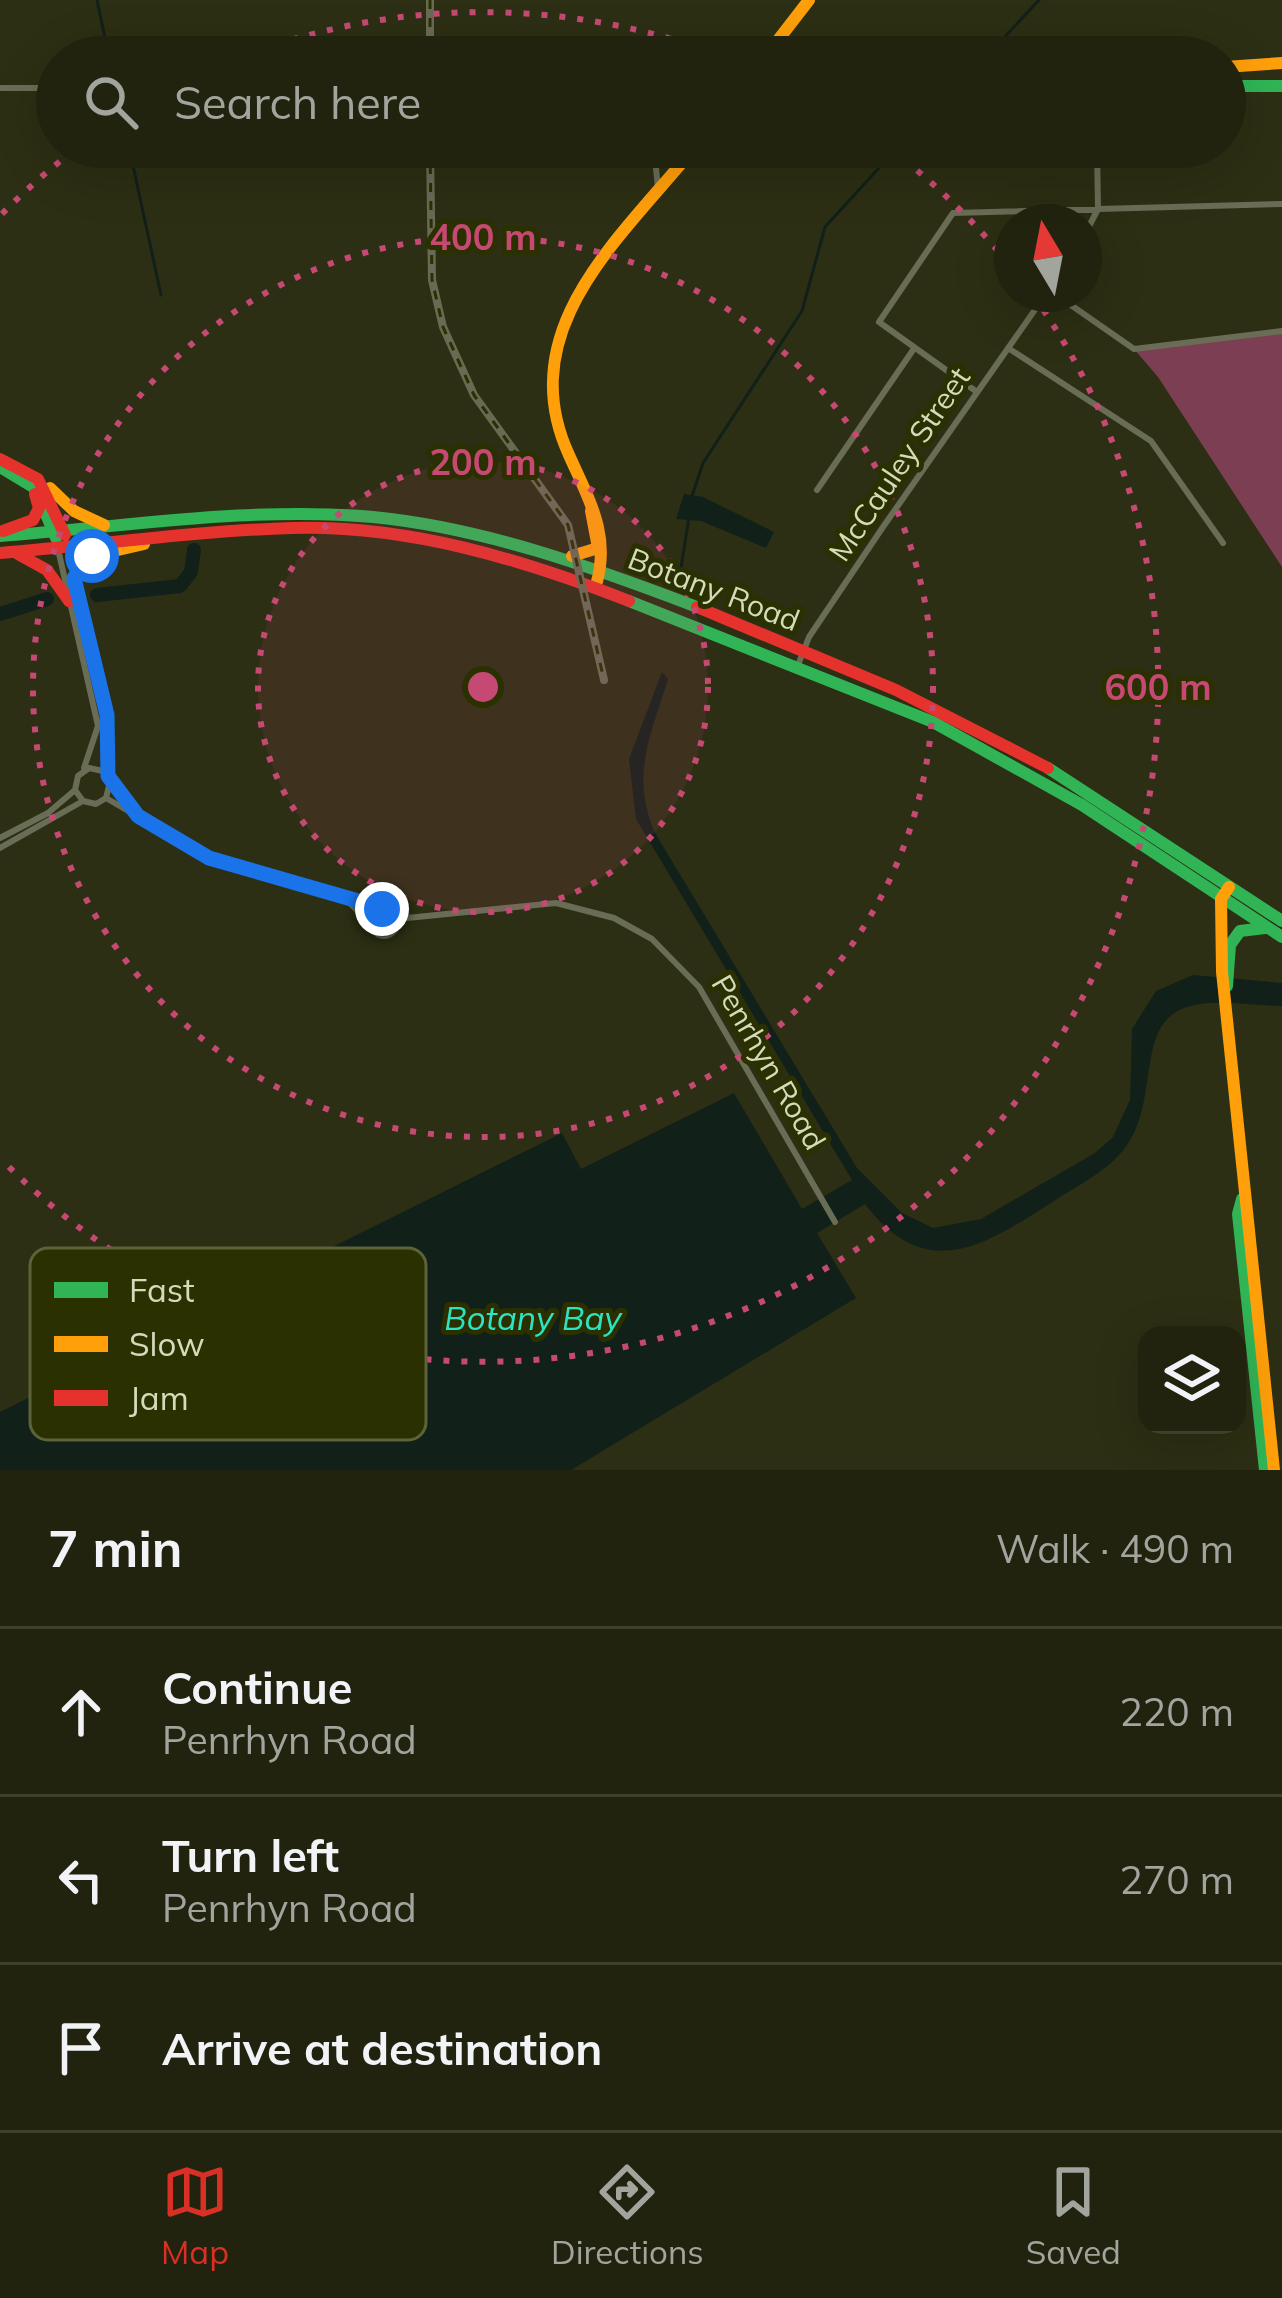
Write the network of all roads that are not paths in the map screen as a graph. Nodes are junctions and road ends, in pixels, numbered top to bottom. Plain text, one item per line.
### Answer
1 (809, 0) edge
2 (781, 36) edge
3 (1282, 63) edge
4 (1246, 66) edge
5 (1246, 86) edge
6 (1282, 86) edge
7 (0, 88) edge
8 (36, 88) edge
9 (657, 168) edge
10 (679, 168) edge
11 (1097, 168) edge
12 (660, 192) junction
13 (1282, 203) edge
14 (1098, 204) edge
15 (1102, 209) edge
16 (994, 212) edge
17 (1036, 312) edge
18 (1077, 312) edge
19 (1282, 331) edge
20 (1008, 348) junction
21 (913, 350) junction
22 (977, 392) junction
23 (5, 466) edge
24 (38, 479) junction
25 (818, 490) dead end
26 (590, 505) junction
27 (110, 527) junction
28 (0, 534) edge
29 (178, 536) junction
30 (61, 539) junction
31 (1222, 543) dead end
32 (5, 552) edge
33 (598, 574) junction
34 (74, 578) junction
35 (70, 601) junction
36 (804, 650) junction
37 (798, 664) junction
38 (82, 771) junction
39 (109, 779) junction
40 (75, 790) junction
41 (106, 798) junction
42 (83, 801) junction
43 (138, 816) junction
44 (0, 838) edge
45 (0, 848) edge
46 (1225, 893) junction
47 (342, 895) junction
48 (386, 909) junction
49 (397, 919) junction
50 (1282, 921) edge
51 (371, 926) junction
52 (1265, 928) junction
53 (1282, 937) edge
54 (1225, 973) junction
55 (835, 1222) dead end
56 (1269, 1470) edge

1 - 2 main road
3 - 4 main road
5 - 6 main road
7 - 8 street
9 - 12 street
10 - 12 main road
11 - 14 street
12 - 26 main road
13 - 15 street
16 - 21 street
17 - 20 street, McCauley Street
18 - 19 street
20 - 22 street, McCauley Street
20 - 31 street
21 - 22 street
21 - 25 street
22 - 36 street, McCauley Street
23 - 24 main road
23 - 28 main road
23 - 30 main road
24 - 27 main road
24 - 30 main road
26 - 33 main road
26 - 33 main road
27 - 30 main road, Botany Road
27 - 33 main road, Botany Road
28 - 30 main road
29 - 30 main road, Botany Road
29 - 33 main road, Botany Road
29 - 34 main road
30 - 32 main road
30 - 34 street
30 - 35 street
32 - 35 main road
33 - 36 main road, Botany Road
33 - 37 main road, Botany Road
34 - 39 street
35 - 38 street
36 - 37 street, McCauley Street
36 - 46 main road, Botany Road
37 - 46 main road, Botany Road
38 - 39 street
38 - 40 street
39 - 41 street
39 - 43 street
40 - 42 street
40 - 44 street
41 - 42 street
41 - 43 street
42 - 45 street
43 - 47 street
46 - 50 main road, Botany Road
46 - 52 main road, Botany Road
46 - 54 main road
47 - 48 street
47 - 51 street
48 - 49 street
48 - 51 street
49 - 51 street, Penrhyn Road
49 - 55 street, Penrhyn Road
52 - 53 main road, Botany Road
52 - 54 main road
54 - 56 main road

